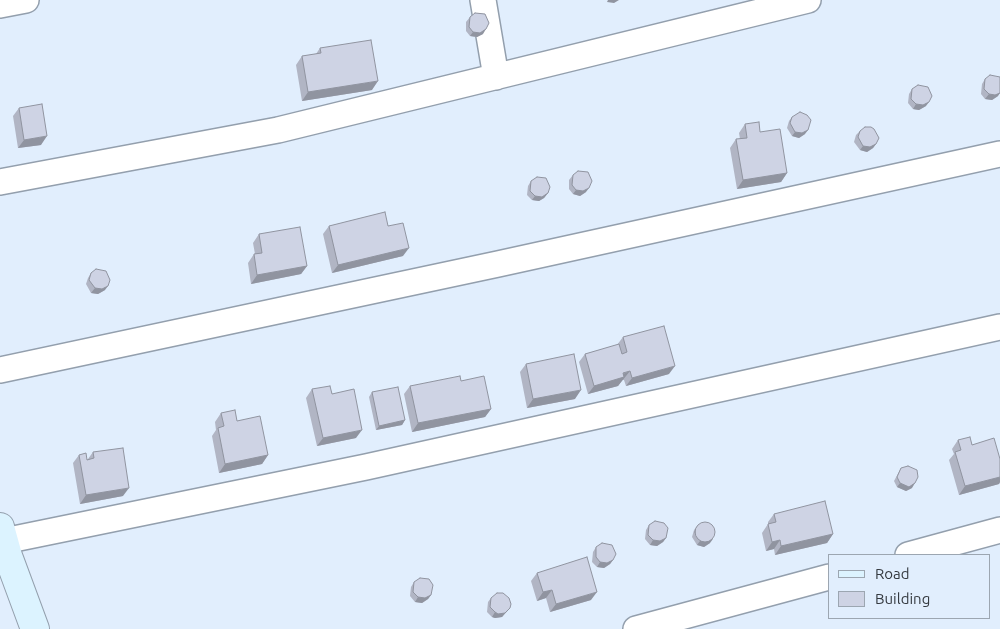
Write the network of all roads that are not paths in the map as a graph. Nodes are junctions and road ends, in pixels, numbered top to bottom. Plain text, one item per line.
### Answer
1 (26, 0) edge
2 (483, 0) edge
3 (808, 0) edge
4 (0, 5) edge
5 (496, 77) junction
6 (1000, 154) edge
7 (0, 182) edge
8 (1000, 327) edge
9 (0, 370) edge
10 (1000, 530) edge
11 (3, 545) edge
12 (912, 554) edge
13 (828, 577) edge
14 (35, 629) edge
15 (636, 629) edge

1 - 4 street
2 - 5 street
3 - 5 street
5 - 7 street
6 - 9 street
8 - 11 street
10 - 12 street
11 - 14 street
13 - 15 street

